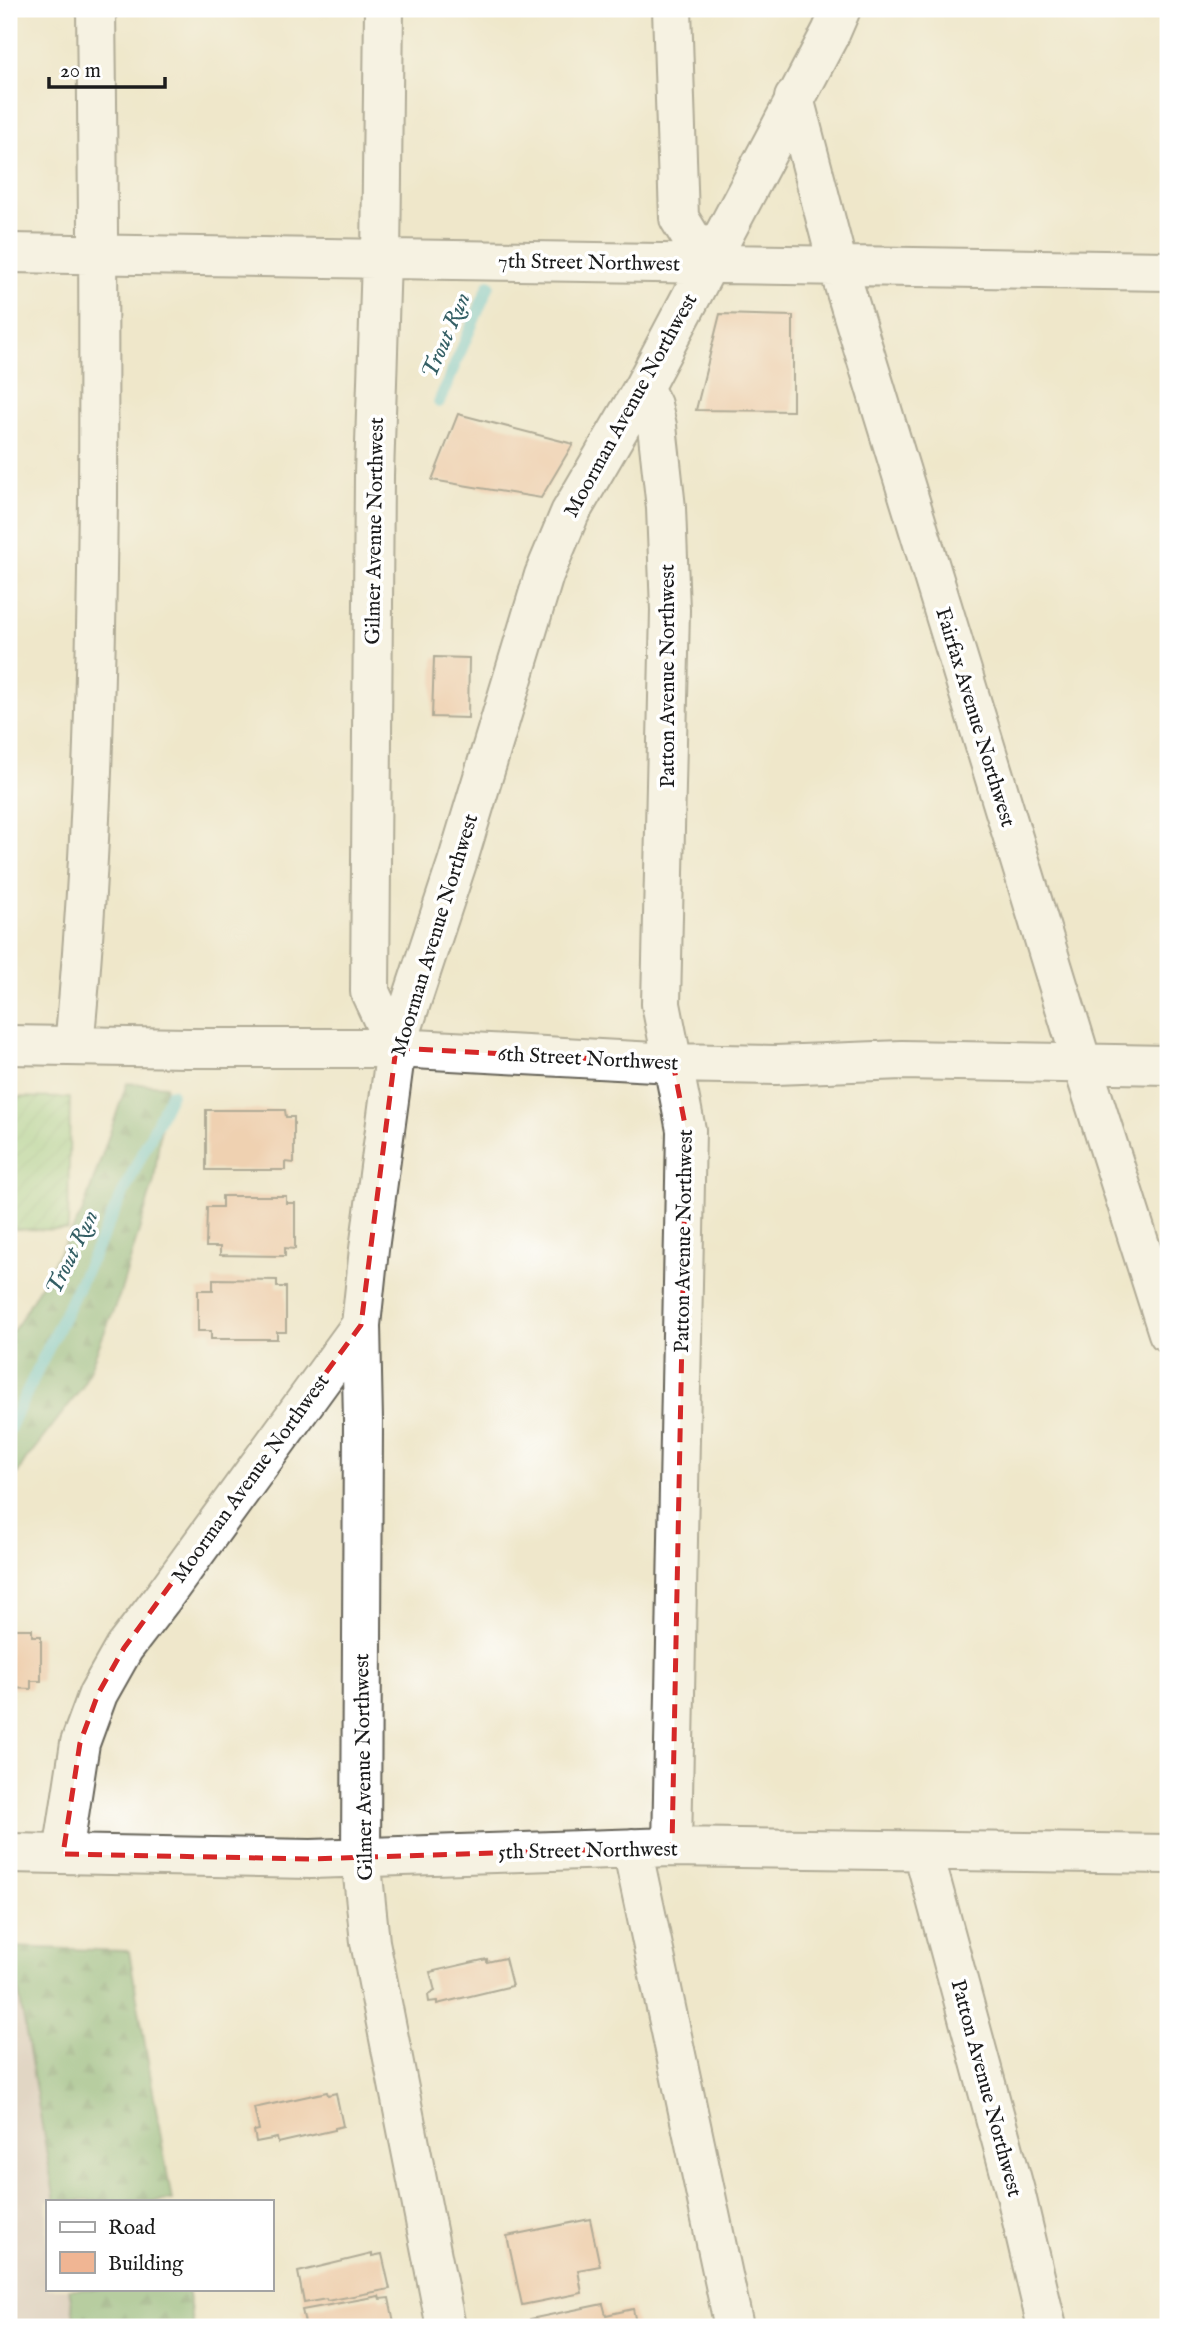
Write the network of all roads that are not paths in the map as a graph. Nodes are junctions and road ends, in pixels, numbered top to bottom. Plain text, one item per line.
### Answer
1 (96, 9) edge
2 (384, 9) edge
3 (672, 9) edge
4 (841, 9) edge
5 (794, 99) junction
6 (9, 253) edge
7 (100, 255) junction
8 (381, 259) junction
9 (707, 264) junction
10 (838, 266) junction
11 (1168, 271) edge
12 (643, 388) junction
13 (9, 1045) edge
14 (74, 1046) junction
15 (396, 1048) junction
16 (673, 1063) junction
17 (1082, 1063) junction
18 (1168, 1065) edge
19 (361, 1325) junction
20 (1168, 1334) edge
21 (672, 1847) junction
22 (632, 1848) junction
23 (923, 1851) junction
24 (9, 1853) edge
25 (63, 1854) junction
26 (361, 1857) junction
27 (1167, 1860) edge
28 (446, 2327) edge
29 (734, 2327) edge
30 (1047, 2327) edge

1 - 7 street
2 - 8 street, Gilmer Avenue Northwest
3 - 9 street
4 - 5 street, Moorman Avenue Northwest
5 - 9 street, Moorman Avenue Northwest
5 - 10 street, Fairfax Avenue Northwest
6 - 7 street, 7th Street Northwest
7 - 8 street, 7th Street Northwest
7 - 14 street
8 - 9 street, 7th Street Northwest
8 - 15 street, Gilmer Avenue Northwest
9 - 10 street, 7th Street Northwest
9 - 12 street, Moorman Avenue Northwest
10 - 11 street, 7th Street Northwest
10 - 17 street, Fairfax Avenue Northwest
12 - 15 street, Moorman Avenue Northwest
12 - 16 street, Patton Avenue Northwest
13 - 14 street, 6th Street Northwest
14 - 15 street, 6th Street Northwest
15 - 16 street, 6th Street Northwest
15 - 19 street, Moorman Avenue Northwest
16 - 17 street, 6th Street Northwest
16 - 21 street, Patton Avenue Northwest
17 - 18 street, 6th Street Northwest
17 - 20 street, Fairfax Avenue Northwest
19 - 25 street, Moorman Avenue Northwest
19 - 26 street, Gilmer Avenue Northwest
21 - 22 street, 5th Street Northwest
21 - 23 street, 5th Street Northwest
22 - 26 street, 5th Street Northwest
22 - 29 street
23 - 27 street, 5th Street Northwest
23 - 30 street, Patton Avenue Northwest
24 - 25 street, 5th Street Northwest
25 - 26 street, 5th Street Northwest
26 - 28 street, Gilmer Avenue Northwest

